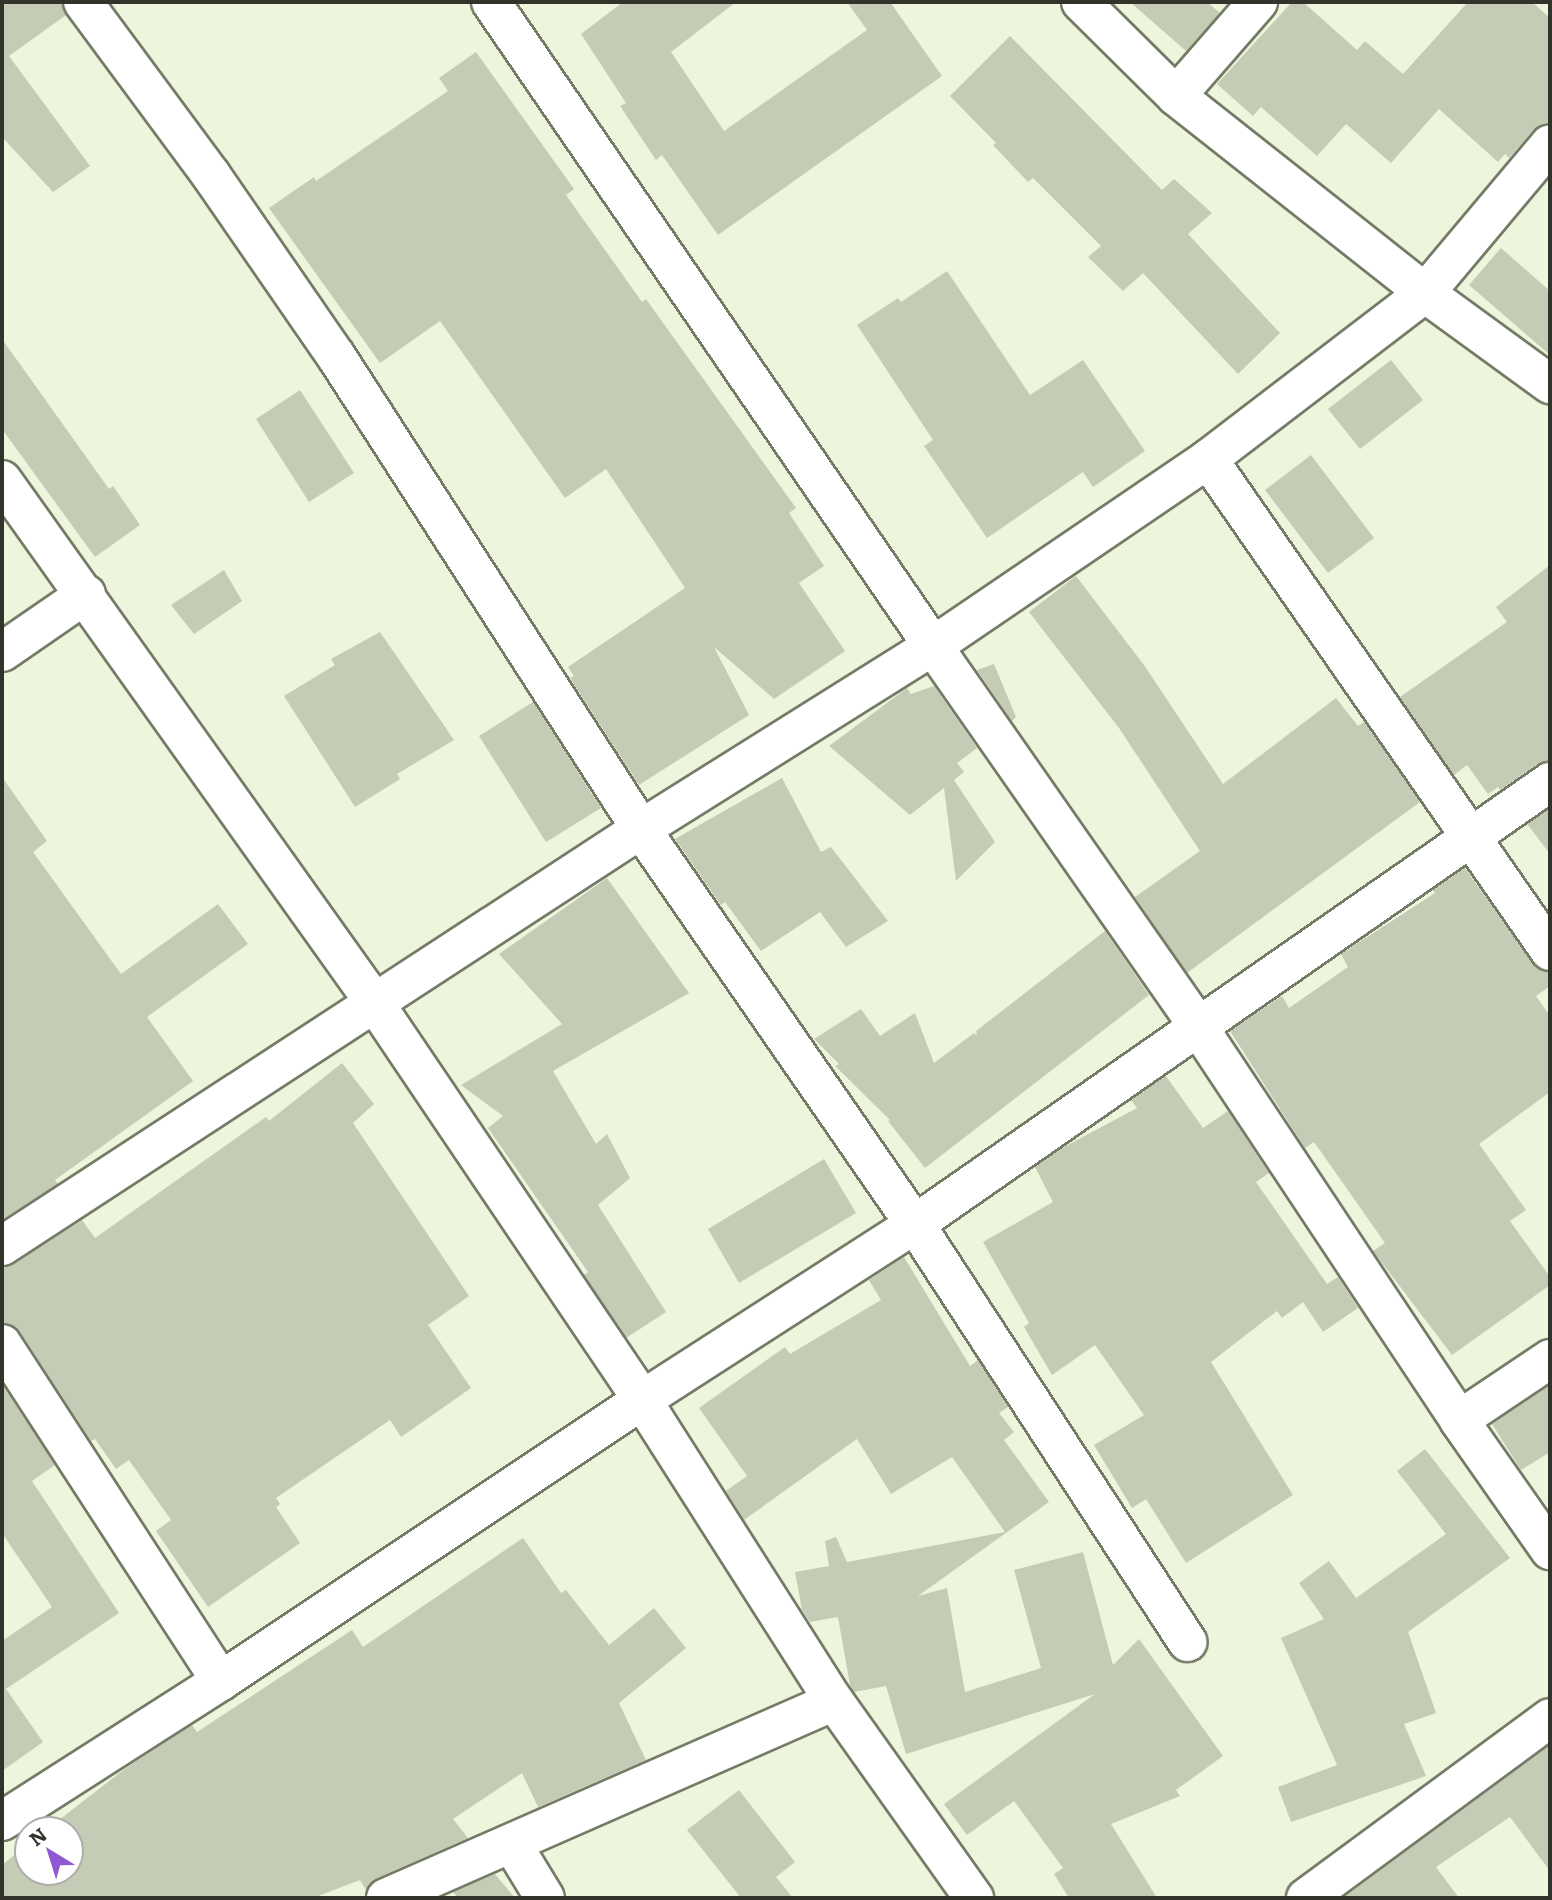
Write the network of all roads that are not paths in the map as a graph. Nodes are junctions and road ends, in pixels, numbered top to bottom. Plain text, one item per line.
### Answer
1 (83, 2) edge
2 (491, 2) edge
3 (1081, 2) edge
4 (1258, 2) edge
5 (1176, 96) junction
6 (1550, 144) edge
7 (1425, 292) junction
8 (1550, 384) edge
9 (1208, 459) junction
10 (2, 480) edge
11 (86, 594) junction
12 (933, 646) junction
13 (2, 652) edge
14 (1550, 782) edge
15 (641, 829) junction
16 (1468, 837) junction
17 (1550, 951) edge
18 (374, 1002) junction
19 (1197, 1025) junction
20 (915, 1224) junction
21 (2, 1246) edge
22 (2, 1344) edge
23 (1550, 1359) edge
24 (642, 1400) junction
25 (1459, 1420) junction
26 (1550, 1550) edge
27 (1188, 1642) dead end
28 (221, 1681) junction
29 (834, 1701) junction
30 (1550, 1718) edge
31 (2, 1821) edge
32 (512, 1844) junction
33 (386, 1898) edge
34 (545, 1898) edge
35 (974, 1898) edge
36 (1306, 1898) edge

1 - 15 street
2 - 12 street
3 - 5 street
4 - 5 street
5 - 7 street
6 - 7 street
7 - 8 street
7 - 9 street
9 - 12 street
9 - 16 street
10 - 11 street
11 - 13 street
11 - 18 street
12 - 15 street
12 - 19 street
14 - 16 street
15 - 18 street
15 - 20 street
16 - 17 street
16 - 19 street
18 - 21 street
18 - 24 street
19 - 20 street
19 - 25 street
20 - 24 street
20 - 27 street
22 - 28 street
23 - 25 street
24 - 28 street
24 - 29 street
25 - 26 street
28 - 31 street
29 - 32 street
29 - 35 street
30 - 36 street
32 - 33 street
32 - 34 street

